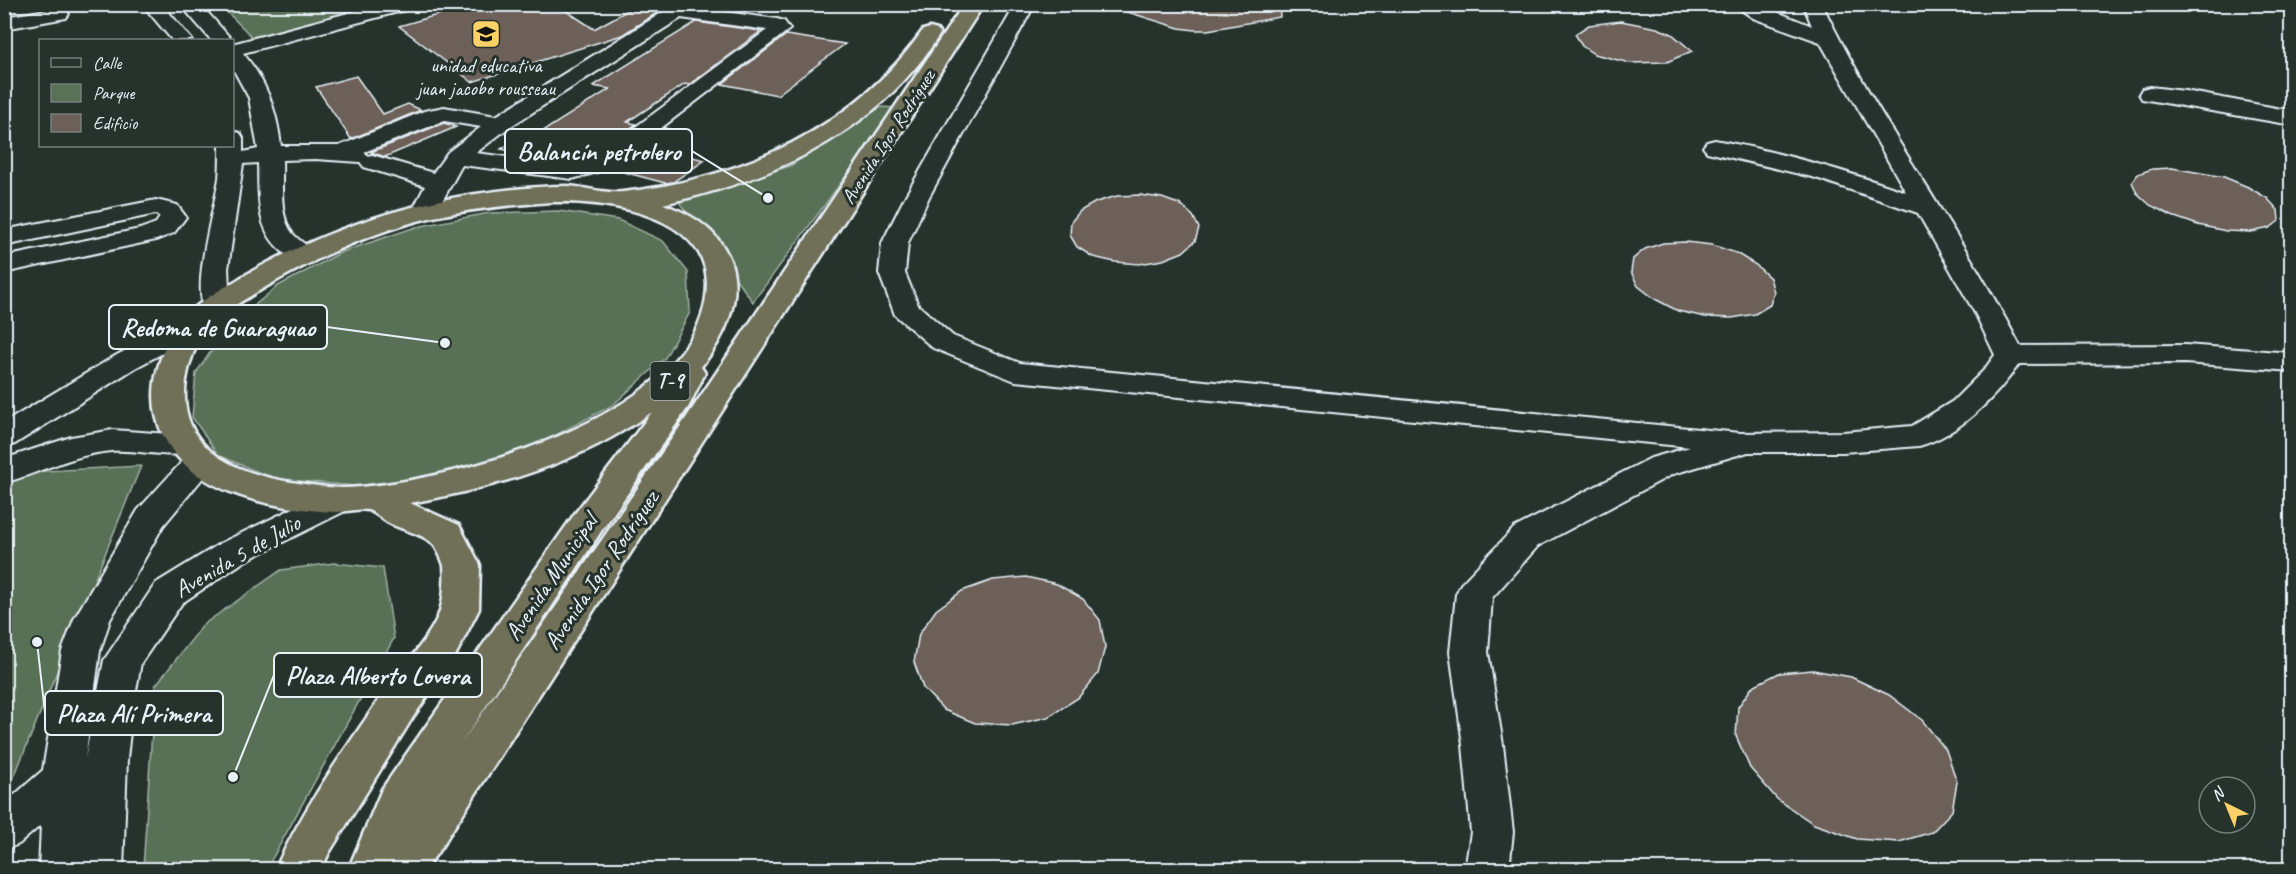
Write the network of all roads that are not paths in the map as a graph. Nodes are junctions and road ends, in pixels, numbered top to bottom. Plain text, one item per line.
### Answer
1 (151, 4) edge
2 (189, 4) edge
3 (406, 4) edge
4 (949, 4) edge
5 (974, 4) edge
6 (1026, 4) edge
7 (1742, 4) edge
8 (1770, 4) edge
9 (685, 8) edge
10 (59, 14) dead end
11 (1804, 16) edge
12 (4, 23) edge
13 (181, 39) edge
14 (221, 39) edge
15 (234, 51) edge
16 (234, 54) edge
17 (2150, 94) dead end
18 (2292, 118) edge
19 (500, 123) junction
20 (1715, 147) dead end
21 (233, 149) edge
22 (270, 153) junction
23 (356, 157) junction
24 (456, 157) junction
25 (439, 182) junction
26 (606, 198) junction
27 (1930, 208) junction
28 (425, 211) junction
29 (4, 238) edge
30 (304, 256) junction
31 (4, 265) edge
32 (801, 268) junction
33 (205, 315) junction
34 (702, 346) junction
35 (2010, 355) junction
36 (2290, 362) edge
37 (4, 437) edge
38 (1747, 442) junction
39 (192, 453) junction
40 (4, 472) edge
41 (355, 498) junction
42 (107, 759) junction
43 (63, 778) junction
44 (4, 831) edge
45 (61, 870) edge
46 (101, 870) edge
47 (298, 870) edge
48 (371, 870) edge
49 (398, 870) edge
50 (1487, 870) edge

1 - 13 street
2 - 14 street
3 - 15 street
4 - 26 highway, Avenida Igor Rodríguez / T-9
5 - 32 highway, Avenida Igor Rodríguez / T-9
6 - 38 street
7 - 11 street
8 - 11 street
9 - 19 street
9 - 24 street
10 - 12 street
11 - 27 street
16 - 22 street
17 - 18 street
19 - 23 street
19 - 24 street
20 - 27 street
21 - 22 street
21 - 33 street
22 - 23 street
22 - 30 street
23 - 25 street
24 - 25 street
25 - 28 street
26 - 28 highway, T-9
26 - 34 highway, T-9
27 - 35 street
28 - 30 highway, T-9
29 - 31 street
30 - 33 highway, T-9
32 - 34 highway, Avenida Igor Rodríguez / T-9
32 - 49 highway, Avenida Igor Rodríguez / T-9
33 - 37 street
33 - 39 highway, T-9
34 - 41 highway, T-9
34 - 48 highway, Avenida Municipal / T-9
35 - 36 street
35 - 38 street
38 - 50 street
39 - 40 street
39 - 41 highway, T-9
39 - 43 street
41 - 42 street, Avenida 5 de Julio
41 - 47 highway, T-9
42 - 43 street
42 - 46 street, Avenida 5 de Julio
43 - 44 street
43 - 45 street

